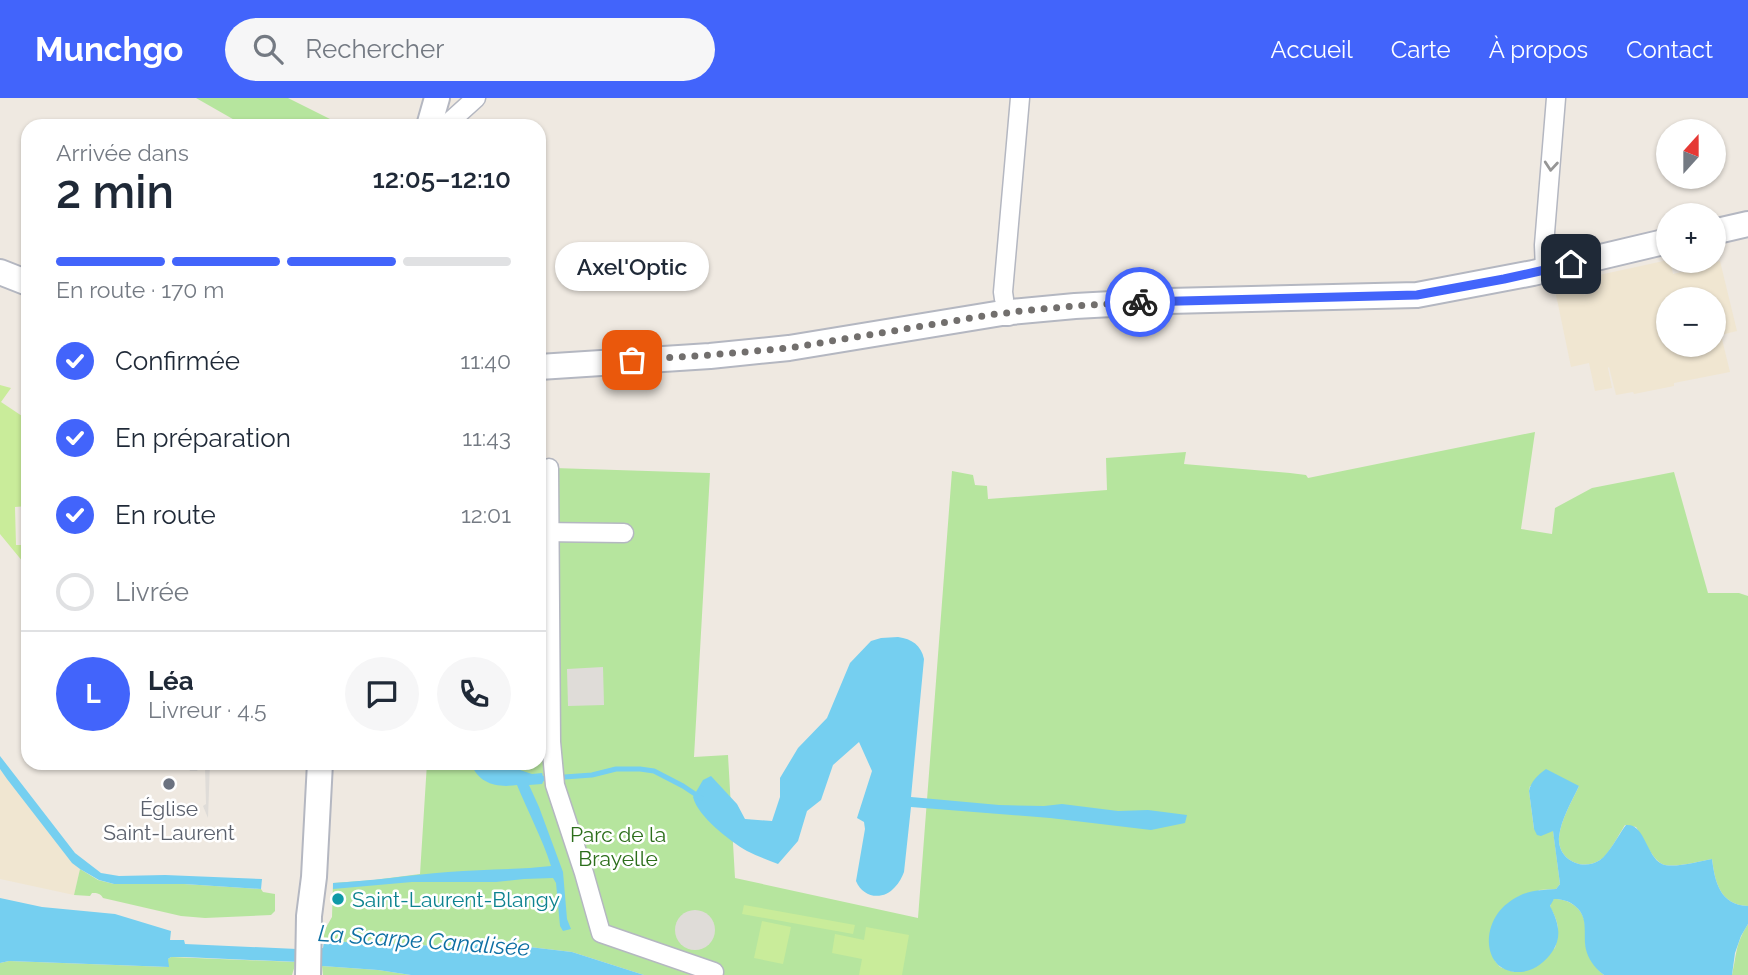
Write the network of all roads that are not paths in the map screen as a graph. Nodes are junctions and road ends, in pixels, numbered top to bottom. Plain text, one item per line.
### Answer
1 (437, 98) edge
2 (477, 98) edge
3 (1020, 98) edge
4 (1556, 98) edge
5 (431, 119) edge
6 (453, 119) edge
7 (1748, 224) edge
8 (1726, 229) edge
9 (1656, 244) edge
10 (1545, 270) junction
11 (0, 272) edge
12 (21, 280) edge
13 (1001, 308) junction
14 (546, 367) edge
15 (549, 468) dead end
16 (546, 516) edge
17 (546, 532) edge
18 (624, 533) dead end
19 (546, 567) edge
20 (309, 770) edge
21 (320, 770) edge
22 (309, 919) junction
23 (714, 972) dead end
24 (308, 975) edge

1 - 5 street
2 - 6 street
3 - 13 street
4 -> 10 street
7 - 8 street
9 - 10 street
10 - 13 street
11 - 12 street
13 - 14 street
15 - 16 street
17 - 18 street
19 - 23 street
20 - 22 street
21 - 22 street
22 - 24 street

